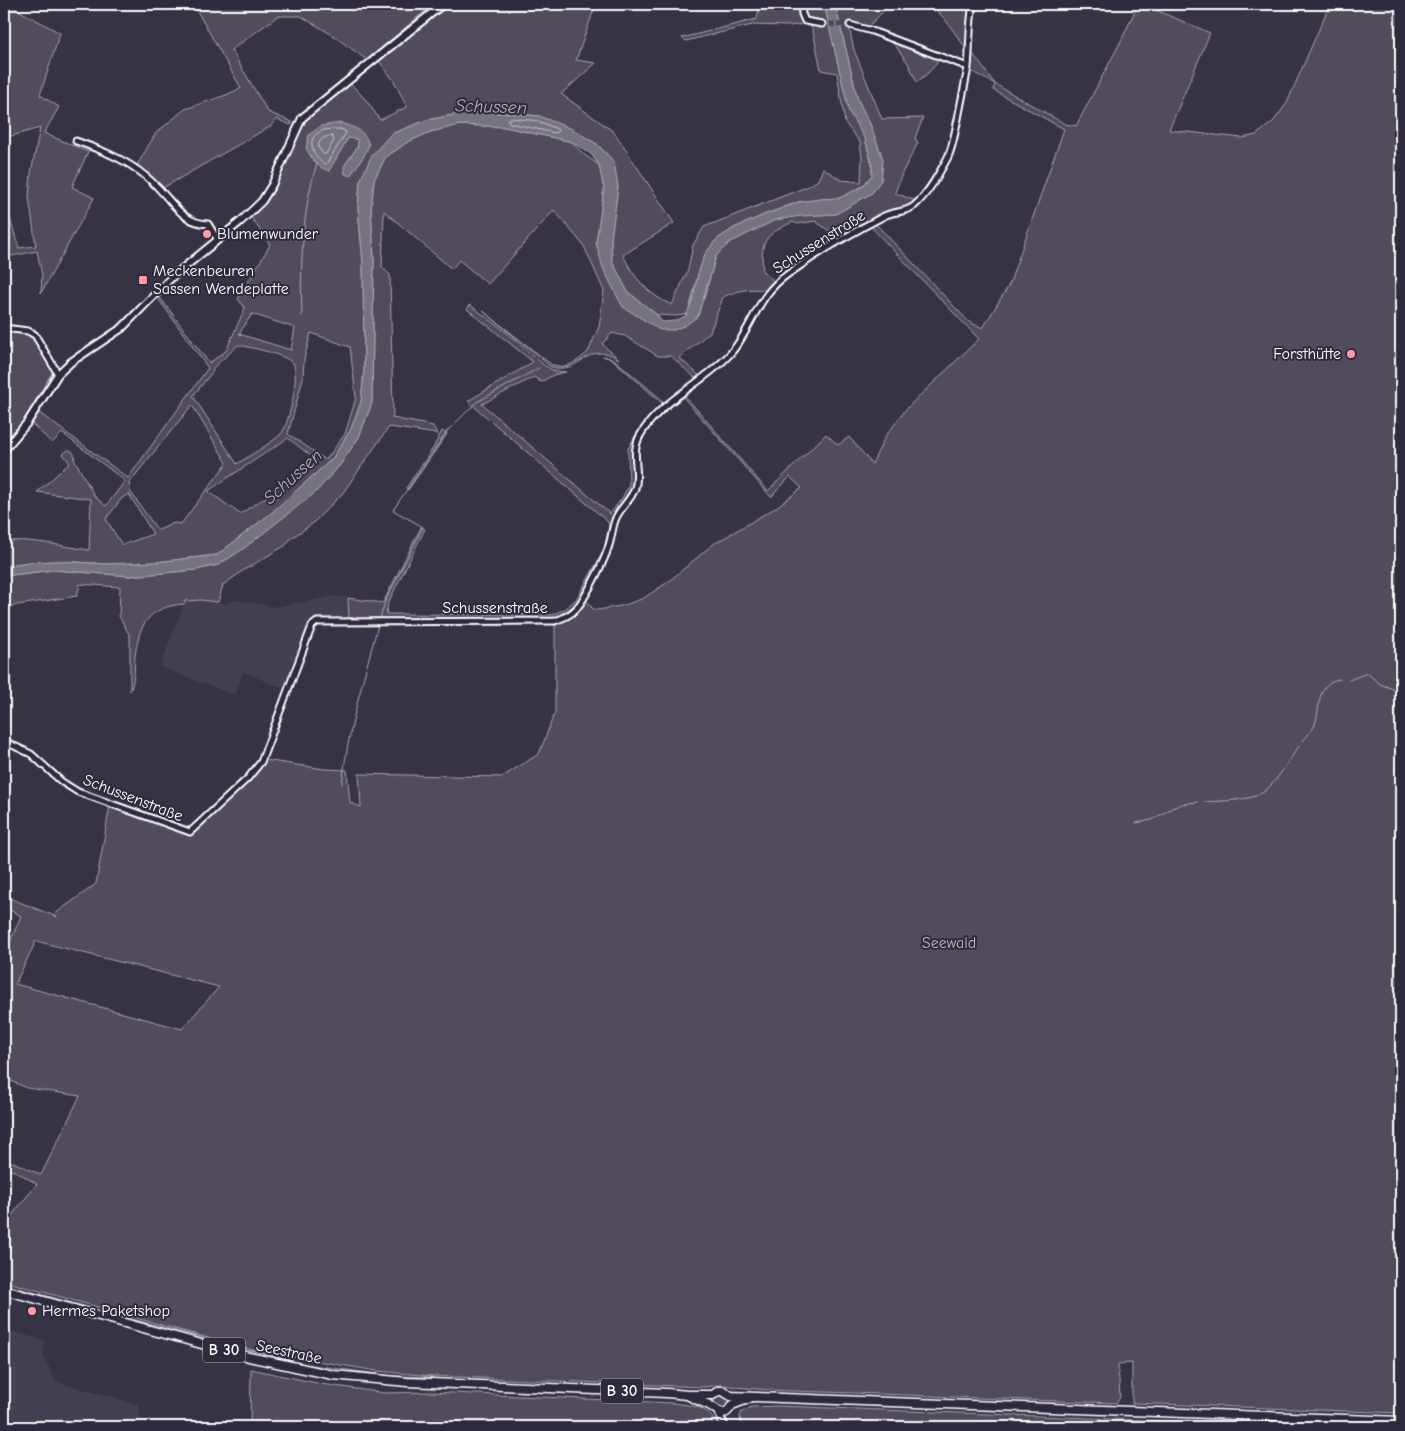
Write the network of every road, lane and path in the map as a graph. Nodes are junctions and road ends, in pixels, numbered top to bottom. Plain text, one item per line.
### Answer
1 (443, 4) edge
2 (801, 4) edge
3 (973, 4) edge
4 (822, 24) tunnel mouth
5 (850, 25) tunnel mouth
6 (968, 67) junction
7 (76, 141) dead end
8 (218, 240) junction
9 (4, 328) edge
10 (58, 374) junction
11 (4, 450) edge
12 (4, 741) edge
13 (4, 1290) edge
14 (687, 1395) junction
15 (713, 1395) junction
16 (731, 1400) junction
17 (711, 1406) junction
18 (722, 1412) junction
19 (4, 1419) edge
20 (1401, 1421) edge
21 (18, 1427) edge
22 (726, 1427) edge

1 - 8 street
2 - 4 street
3 - 6 street
5 - 6 street
6 - 12 street, Schussenstraße
7 - 8 street
8 - 10 street
9 - 10 street
10 - 11 street
13 - 14 main road, Seestraße / B 30
14 - 15 main road, B 30
14 - 17 main road, B 30
15 - 16 main road, B 30
15 - 17 main road
16 - 18 main road
16 - 20 main road, B 30
17 - 18 main road, B 30
18 - 22 street
19 - 21 street

